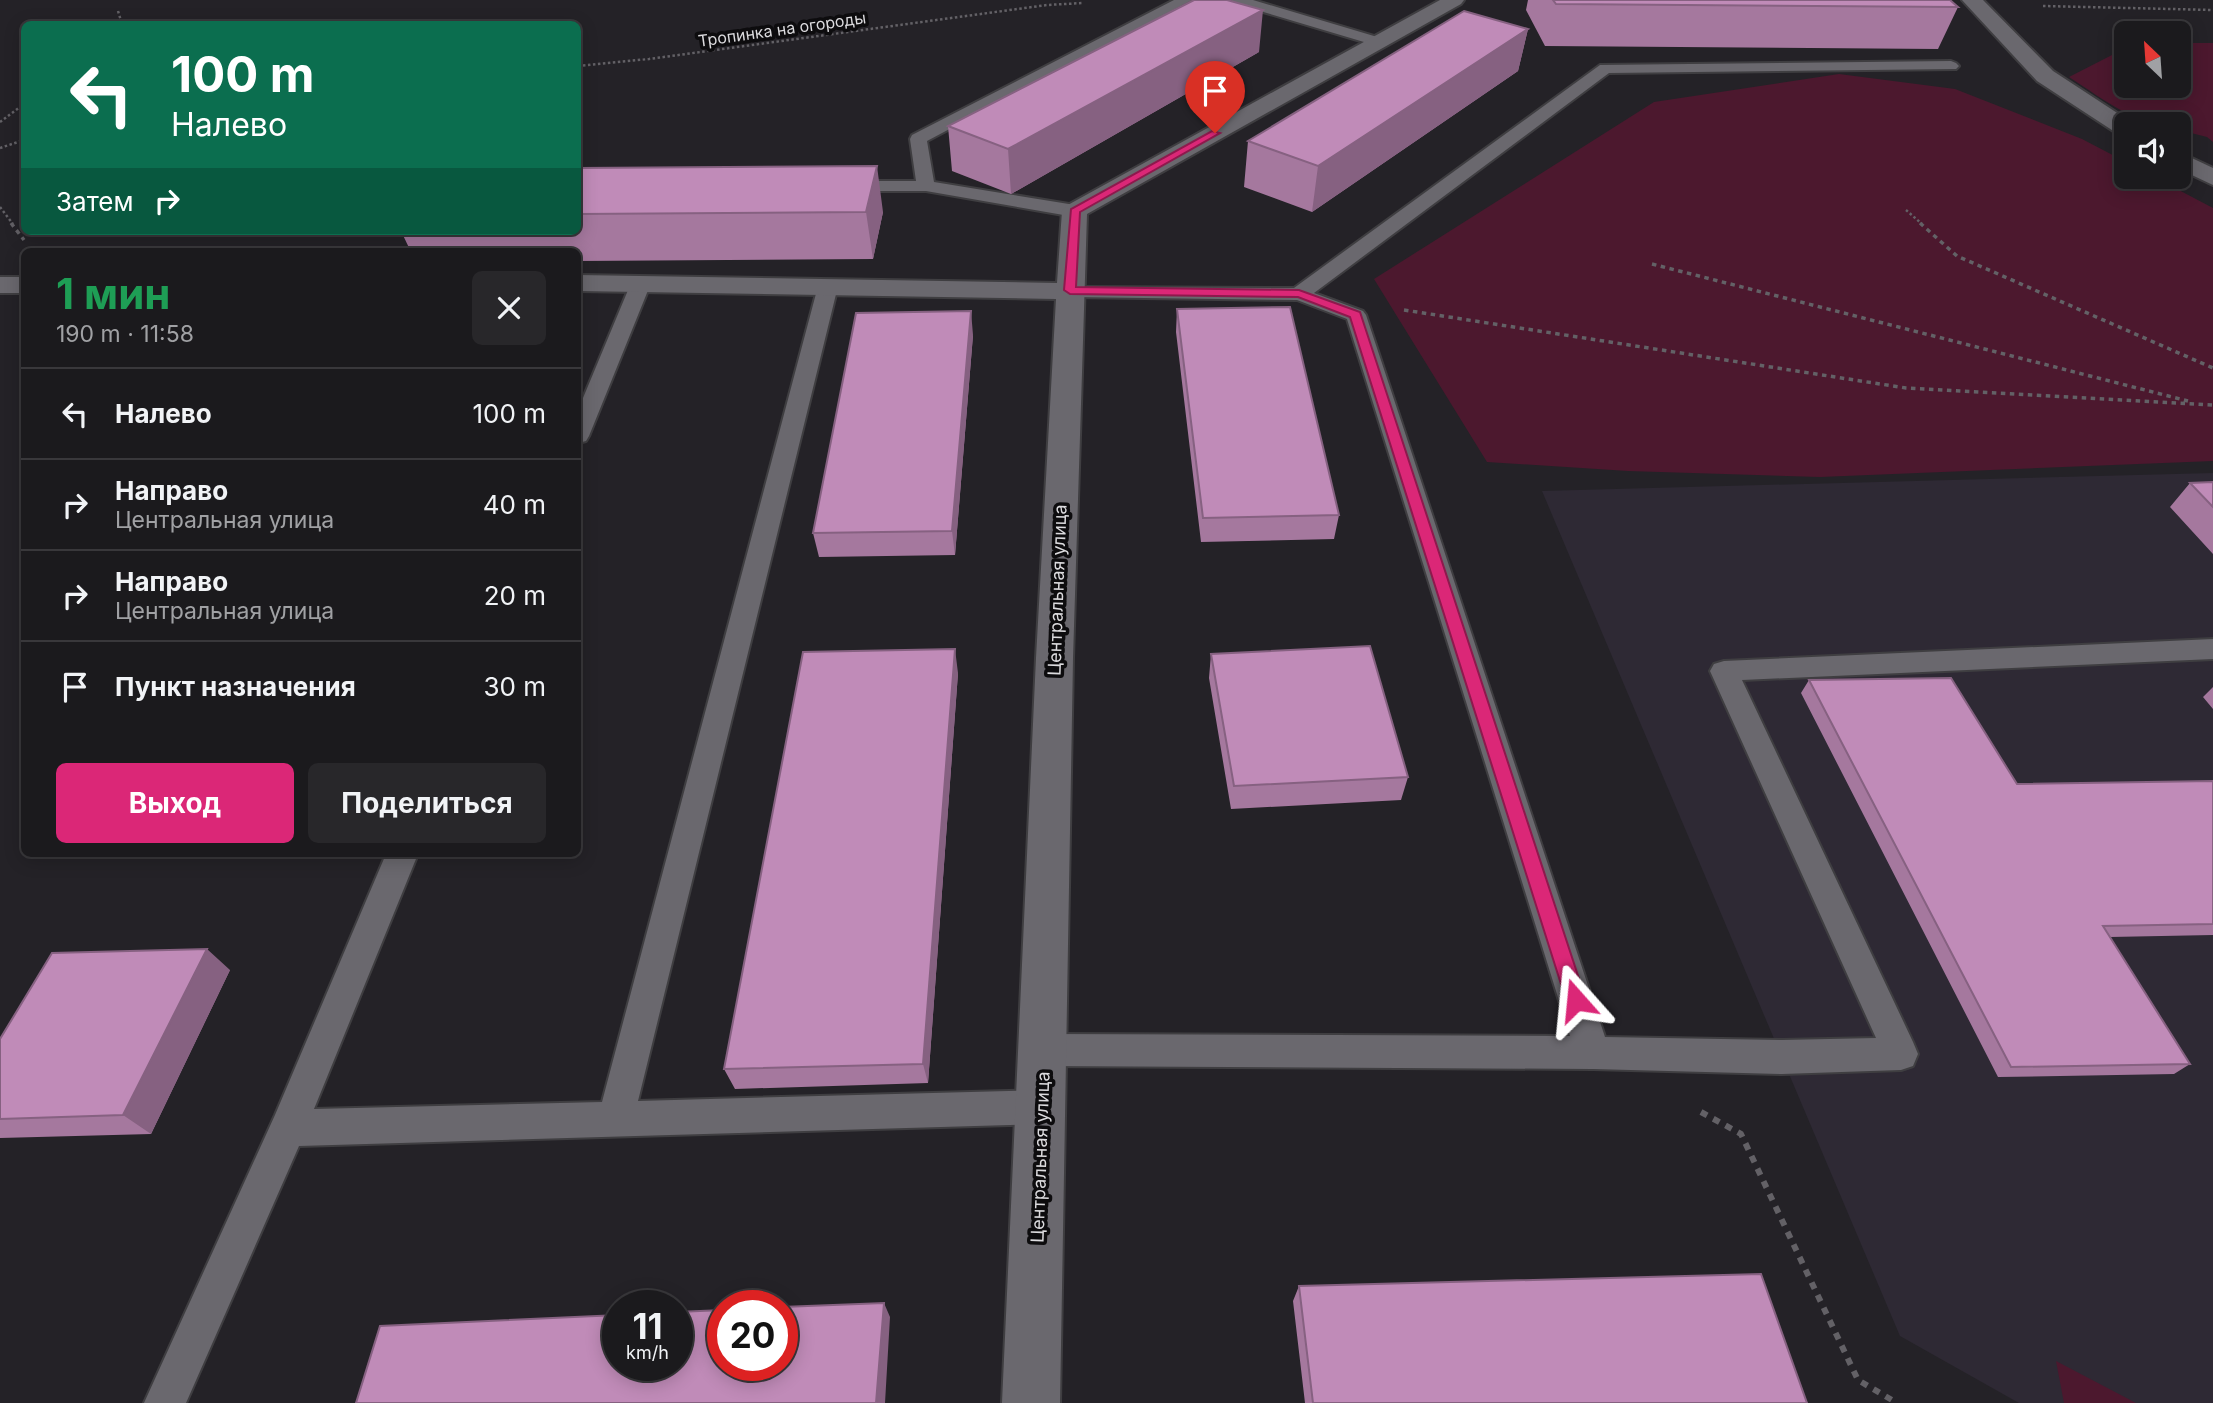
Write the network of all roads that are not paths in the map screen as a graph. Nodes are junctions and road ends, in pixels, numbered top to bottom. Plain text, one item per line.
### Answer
1 (1185, 0) edge
2 (1238, 0) edge
3 (1454, 0) edge
4 (1974, 2) edge
5 (1378, 42) junction
6 (1951, 66) edge
7 (2114, 121) edge
8 (2191, 166) edge
9 (2213, 178) edge
10 (828, 186) edge
11 (926, 186) junction
12 (1075, 211) junction
13 (581, 283) edge
14 (641, 283) junction
15 (0, 285) edge
16 (21, 285) edge
17 (828, 286) junction
18 (1070, 290) junction
19 (1299, 294) junction
20 (581, 429) edge
21 (2213, 649) edge
22 (401, 857) edge
23 (1044, 1050) junction
24 (1593, 1053) junction
25 (1042, 1107) junction
26 (615, 1119) junction
27 (288, 1128) junction
28 (165, 1403) edge
29 (1031, 1403) edge

1 - 11 lane
2 - 5 lane
3 - 5 street
4 - 7 street
5 - 12 street
6 - 19 lane
8 - 9 street
10 - 11 lane
11 - 12 lane
12 - 18 street, Центральная улица
13 - 14 street
14 - 17 street
14 - 20 lane
15 - 16 street
17 - 18 street
17 - 26 lane
18 - 19 lane
18 - 23 street, Центральная улица
19 - 24 lane
21 - 24 lane
22 - 27 lane
23 - 24 lane
23 - 25 street, Центральная улица
25 - 26 lane
25 - 29 street, Центральная улица
26 - 27 lane
27 - 28 lane

